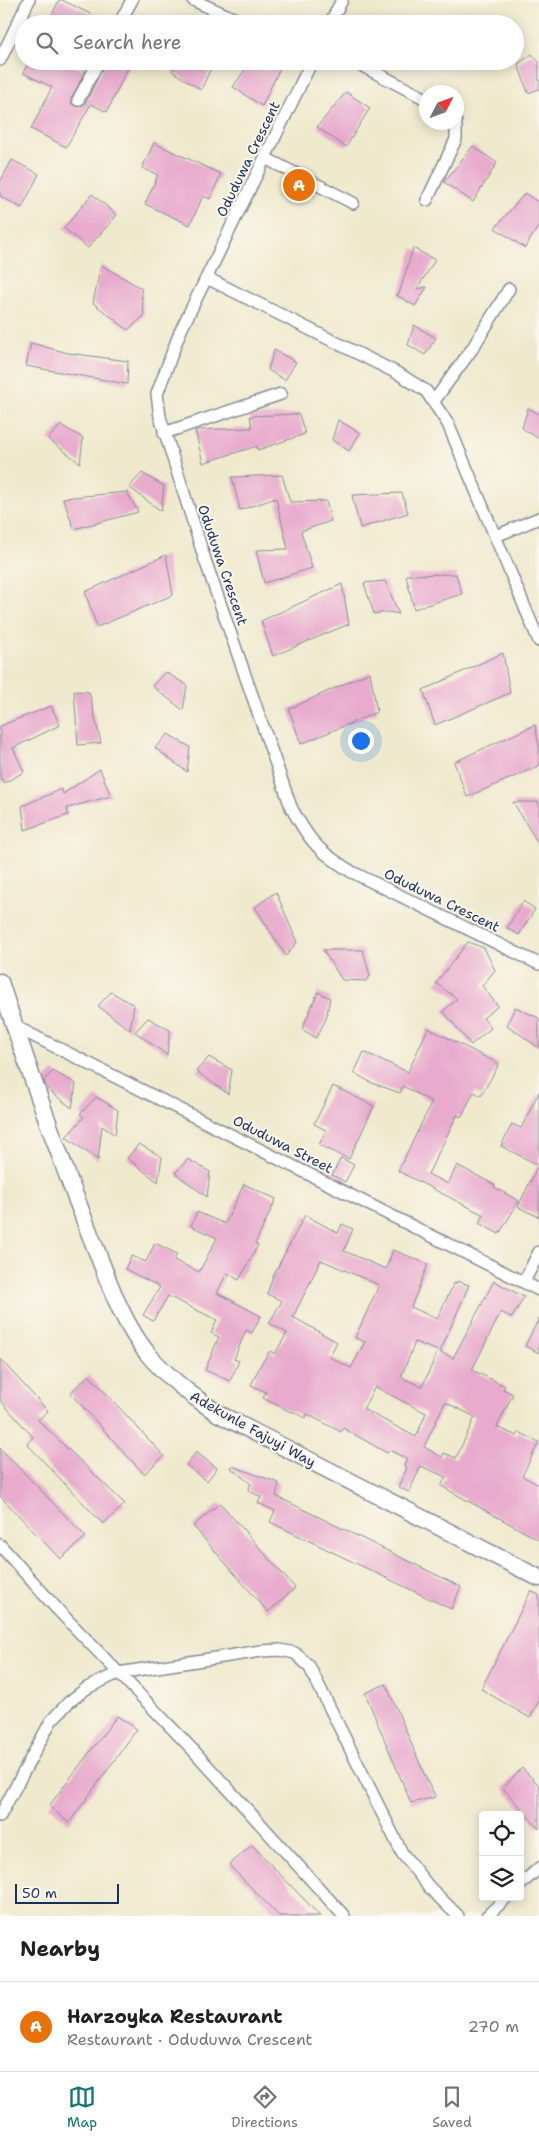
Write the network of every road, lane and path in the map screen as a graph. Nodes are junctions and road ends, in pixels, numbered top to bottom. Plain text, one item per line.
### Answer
1 (29, 0) edge
2 (132, 0) edge
3 (193, 0) edge
4 (342, 0) edge
5 (22, 15) edge
6 (124, 15) edge
7 (226, 15) edge
8 (334, 15) edge
9 (15, 29) edge
10 (0, 60) edge
11 (92, 70) edge
12 (308, 70) edge
13 (370, 70) edge
14 (419, 95) edge
15 (78, 100) dead end
16 (456, 130) edge
17 (265, 158) junction
18 (427, 200) dead end
19 (353, 203) dead end
20 (207, 278) junction
21 (509, 289) dead end
22 (281, 394) dead end
23 (434, 400) junction
24 (164, 434) junction
25 (539, 518) edge
26 (496, 536) junction
27 (539, 642) edge
28 (539, 964) edge
29 (0, 982) edge
30 (14, 1026) junction
31 (539, 1252) edge
32 (524, 1282) junction
33 (539, 1290) edge
34 (0, 1545) edge
35 (539, 1578) edge
36 (118, 1673) junction
37 (0, 1816) edge
38 (539, 1868) edge
39 (524, 1881) edge
40 (503, 1901) edge
41 (344, 1916) edge
42 (458, 1916) edge
43 (487, 1916) edge

1 - 5 street
2 - 6 street
3 - 7 street
4 - 8 street
9 - 10 street
11 - 15 street
12 - 17 street, Oduduwa Crescent
13 - 14 street
16 - 18 street
17 - 19 street
17 - 20 street, Oduduwa Crescent
20 - 23 street
20 - 24 street, Oduduwa Crescent
21 - 23 street
22 - 24 street
23 - 26 street
24 - 28 street, Oduduwa Crescent
25 - 26 street
26 - 27 street
29 - 30 street, Adekunle Fajuyi Way
30 - 32 street, Oduduwa Street
30 - 35 street, Adekunle Fajuyi Way
31 - 32 street
32 - 33 street, Oduduwa Street
34 - 36 street
36 - 37 street
36 - 41 street
36 - 42 street
38 - 39 street
40 - 43 street

